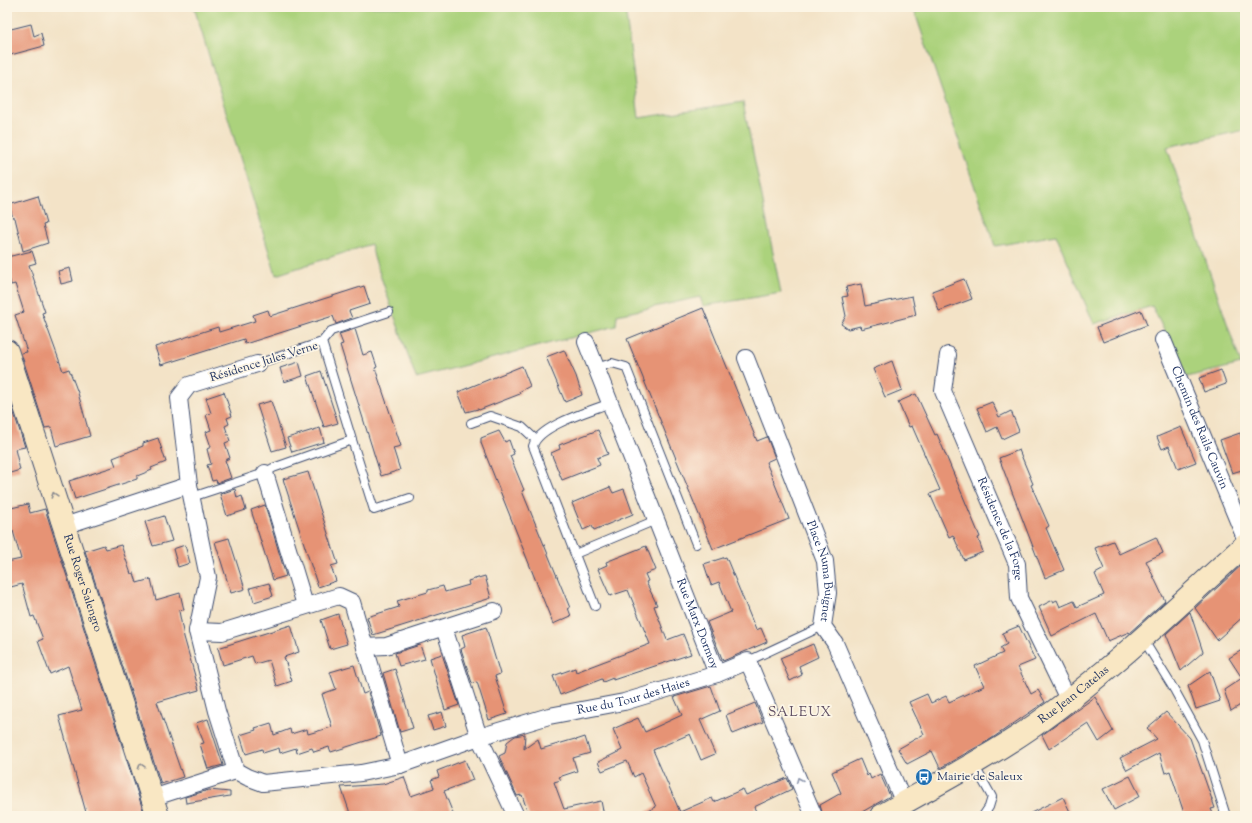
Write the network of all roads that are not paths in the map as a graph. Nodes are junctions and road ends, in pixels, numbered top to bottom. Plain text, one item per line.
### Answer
1 (389, 312) dead end
2 (1163, 340) dead end
3 (322, 342) junction
4 (586, 342) dead end
5 (7, 351) edge
6 (948, 355) dead end
7 (746, 358) dead end
8 (257, 364) joint
9 (596, 368) junction
10 (610, 403) junction
11 (471, 423) dead end
12 (535, 439) junction
13 (352, 440) junction
14 (265, 473) junction
15 (190, 491) junction
16 (410, 498) dead end
17 (656, 520) junction
18 (64, 526) junction
19 (1245, 538) edge
20 (696, 544) dead end
21 (1245, 546) edge
22 (575, 554) junction
23 (306, 605) junction
24 (595, 606) dead end
25 (494, 611) dead end
26 (823, 626) junction
27 (444, 628) junction
28 (197, 631) junction
29 (1143, 639) junction
30 (365, 647) junction
31 (748, 661) junction
32 (717, 674) junction
33 (1068, 699) junction
34 (479, 737) junction
35 (974, 764) junction
36 (400, 765) junction
37 (236, 771) junction
38 (904, 803) junction
39 (155, 807) edge
40 (516, 816) edge
41 (814, 816) edge
42 (882, 816) edge
43 (983, 816) edge
44 (1226, 816) edge

1 - 3 lane
2 - 19 street, Chemin des Rails Cauvin
3 - 8 lane, Résidence Jules Verne
3 - 13 lane, Résidence Jules Verne
4 - 9 street, Rue Marx Dormoy
18 -> 5 street, Rue Roger Salengro
6 - 33 street, Résidence de la Forge
7 - 26 street, Place Numa Buignet
8 - 15 street, Résidence Jules Verne
9 - 10 street, Rue Marx Dormoy
9 - 20 lane
10 - 12 lane
10 - 17 street, Rue Marx Dormoy
11 - 12 lane
12 - 22 lane
13 - 14 lane
13 - 16 lane, Résidence Jules Verne
14 - 15 lane
14 - 23 street
15 - 18 street
15 - 28 street, Résidence Jules Verne
17 - 22 lane
17 - 32 street, Rue Marx Dormoy
39 -> 18 street, Rue Roger Salengro
21 - 29 street, Rue Jean Catelas
22 - 24 lane
23 - 28 street
23 - 30 street
25 - 27 street
26 - 31 lane
26 - 38 street, Place Numa Buignet
27 - 30 street
27 - 34 street
28 - 37 street
29 - 33 street, Rue Jean Catelas
29 - 44 lane
30 - 36 street
31 - 32 street, Rue Marx Dormoy
41 -> 31 street
32 - 34 street, Rue du Tour des Haies
33 - 35 street, Rue Jean Catelas
34 - 36 street, Rue du Tour des Haies
34 - 40 street
35 - 38 street, Rue Jean Catelas
35 - 43 lane
36 - 37 street, Rue du Tour des Haies
37 - 39 street
38 - 42 street, Rue Jean Catelas

